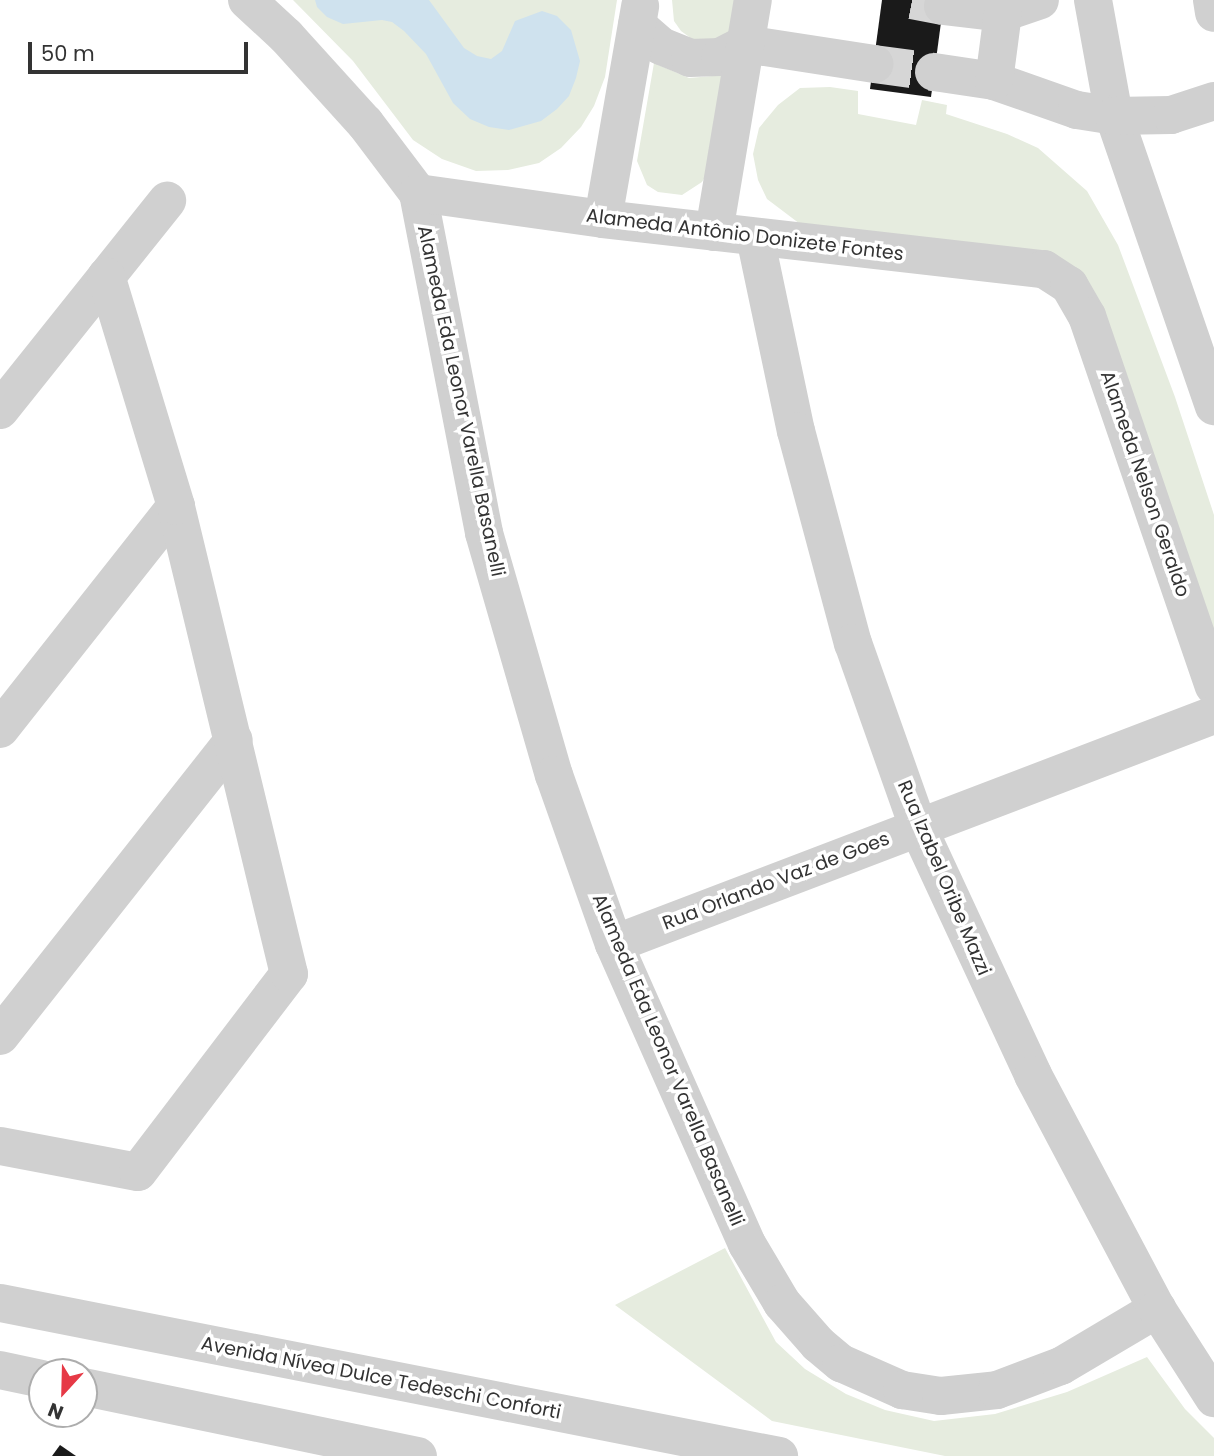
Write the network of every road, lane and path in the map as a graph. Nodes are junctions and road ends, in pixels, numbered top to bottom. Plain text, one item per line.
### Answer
1 (247, 0) edge
2 (753, 0) edge
3 (1040, 0) edge
4 (1093, 0) edge
5 (1212, 0) edge
6 (943, 6) dead end
7 (639, 12) edge
8 (1003, 13) junction
9 (1214, 13) edge
10 (745, 44) junction
11 (874, 64) tunnel mouth
12 (934, 72) tunnel mouth
13 (994, 81) junction
14 (1214, 101) edge
15 (1114, 116) junction
16 (418, 193) junction
17 (167, 201) dead end
18 (603, 219) junction
19 (714, 232) junction
20 (755, 237) junction
21 (106, 276) junction
22 (1069, 285) joint
23 (1214, 406) edge
24 (0, 410) edge
25 (177, 506) junction
26 (1214, 686) edge
27 (1214, 715) edge
28 (0, 729) edge
29 (234, 740) junction
30 (918, 827) junction
31 (614, 944) junction
32 (0, 1035) edge
33 (0, 1146) edge
34 (0, 1303) edge
35 (1157, 1309) junction
36 (0, 1370) edge
37 (28, 1376) edge
38 (98, 1390) edge
39 (1214, 1398) edge
40 (360, 1450) edge
41 (766, 1455) edge
42 (418, 1456) edge

1 - 16 street, Alameda Eda Leonor Varella Basanelli
2 - 10 street
3 - 8 street
4 - 15 street
5 - 9 street
6 - 8 street
7 - 10 street
7 - 18 street
8 - 13 street
10 - 11 street
10 - 19 street
12 - 13 street
13 - 15 street
14 - 15 street
15 - 23 street
16 - 18 street, Alameda Antônio Donizete Fontes
16 - 31 street, Alameda Eda Leonor Varella Basanelli
17 - 21 street
18 - 19 street, Alameda Antônio Donizete Fontes
19 - 20 street, Alameda Antônio Donizete Fontes
20 - 22 street, Alameda Antônio Donizete Fontes
20 - 30 street, Rua Izabel Oribe Mazzi
21 - 24 street
21 - 25 street
22 - 26 street, Alameda Nelson Geraldo
25 - 28 street
25 - 29 street
27 - 30 street, Rua Orlando Vaz de Goes
29 - 32 street
29 - 33 street
30 - 31 street, Rua Orlando Vaz de Goes
30 - 35 street, Rua Izabel Oribe Mazzi
31 - 35 street, Alameda Eda Leonor Varella Basanelli
34 - 41 street, Avenida Nívea Dulce Tedeschi Conforti
35 - 39 street, Rua Izabel Oribe Mazzi
36 - 37 street
38 - 40 street
40 - 42 street

